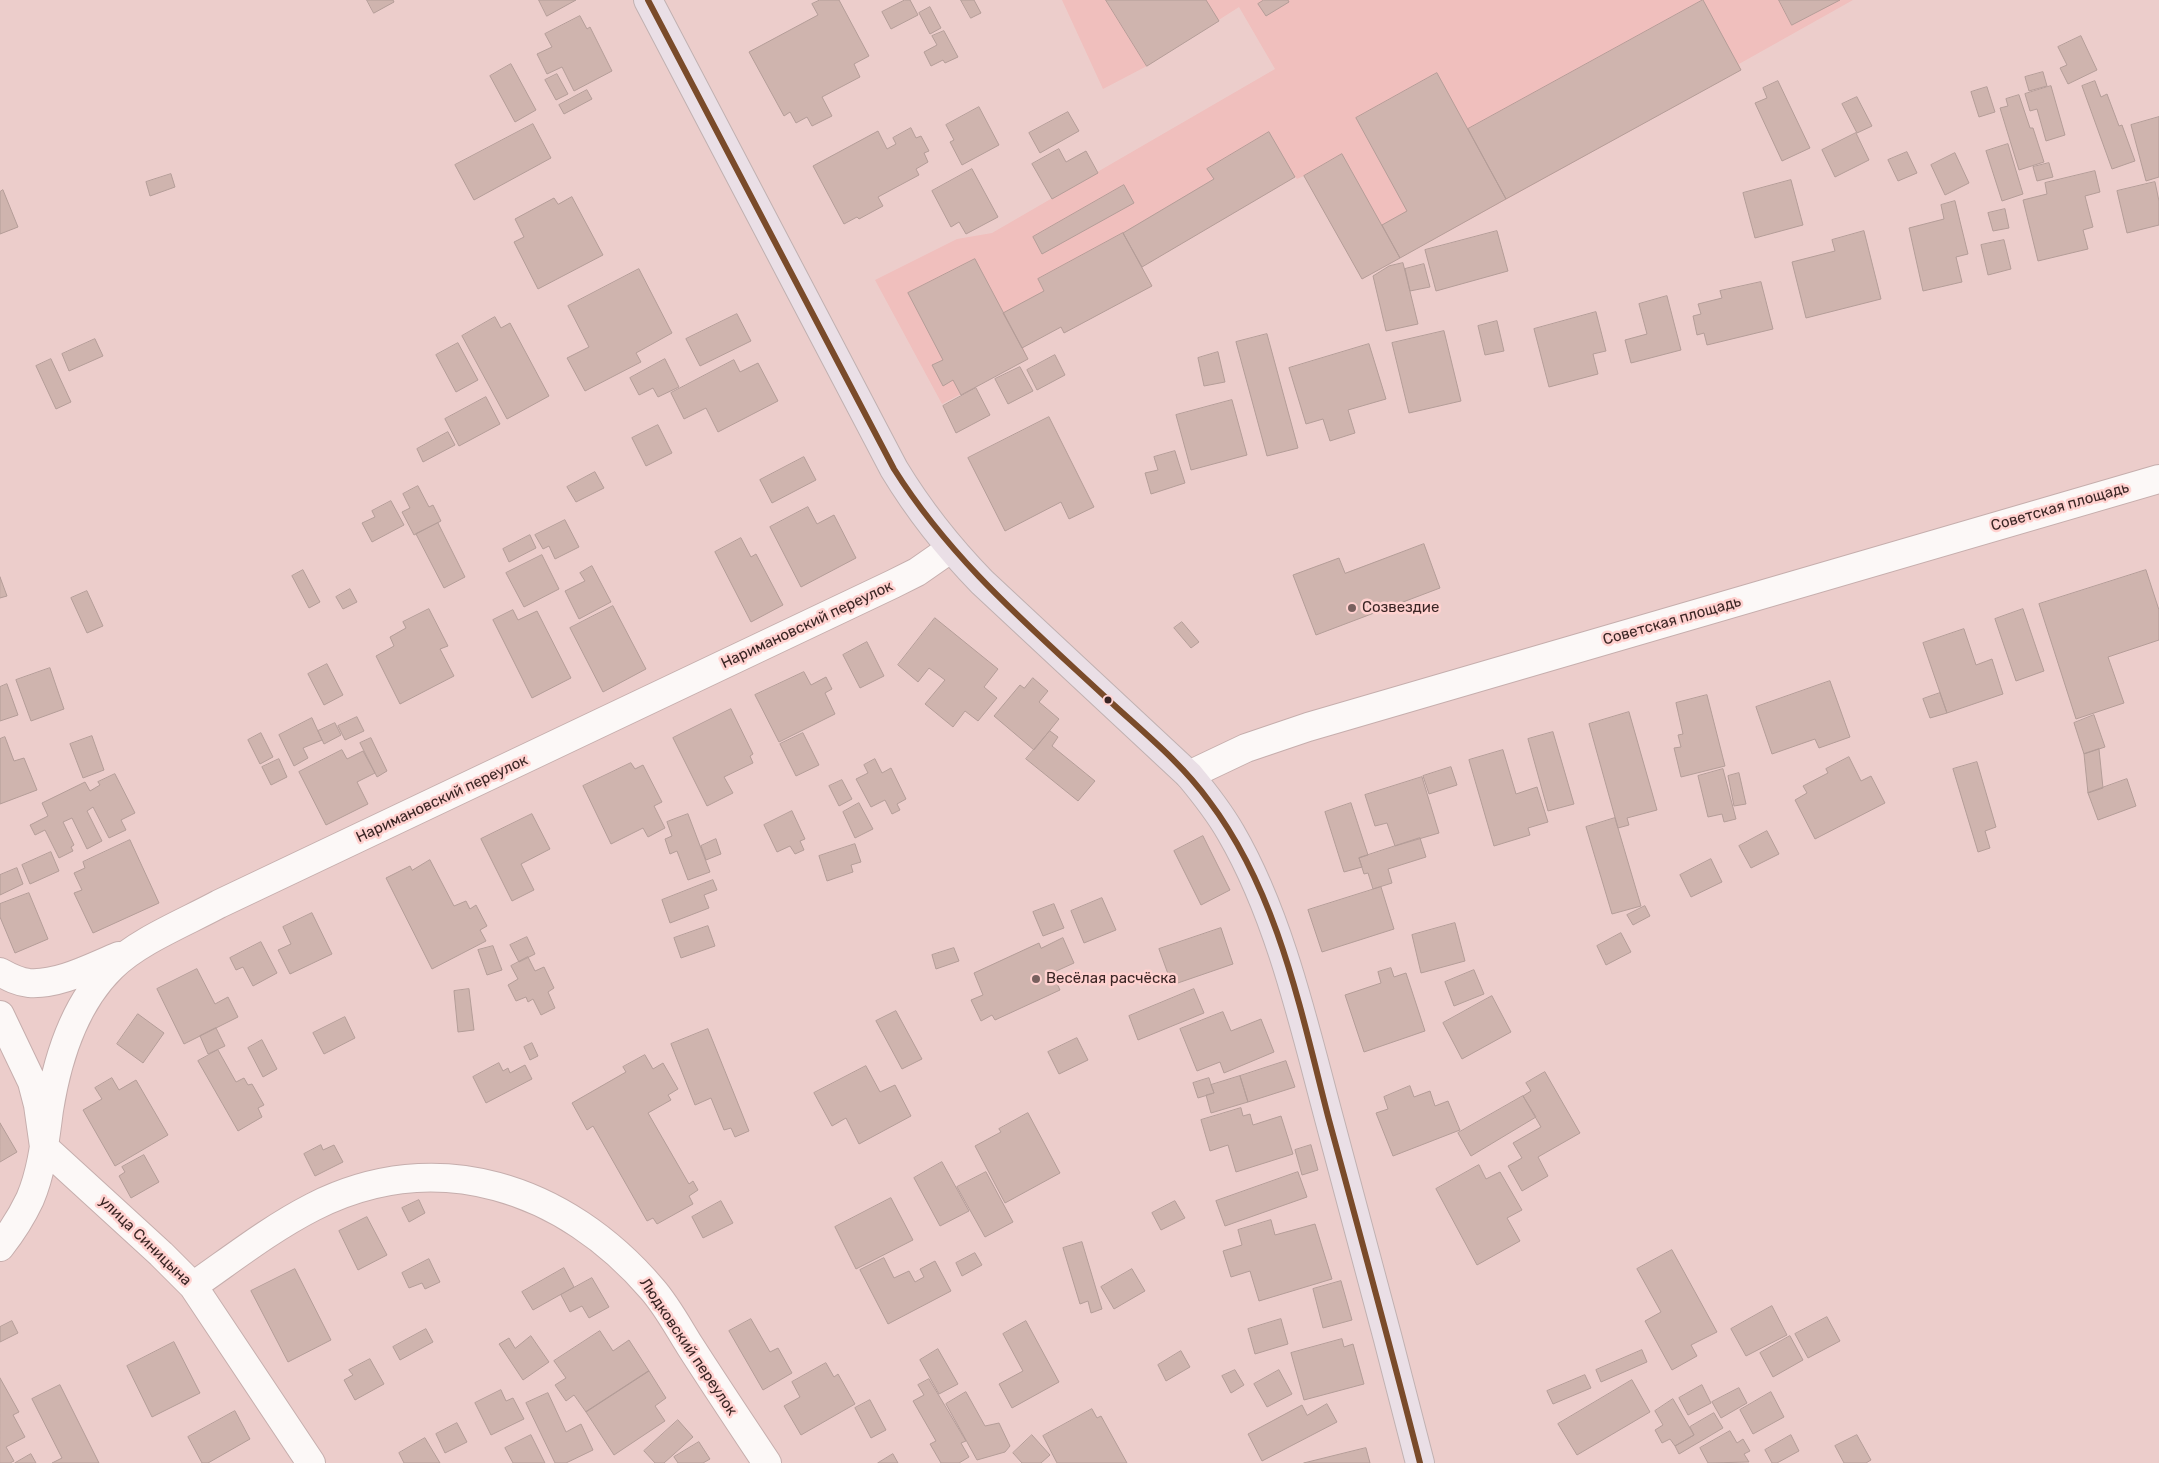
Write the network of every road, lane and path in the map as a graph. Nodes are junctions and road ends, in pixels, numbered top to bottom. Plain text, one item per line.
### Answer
1 (648, 0) edge
2 (2159, 479) edge
3 (950, 549) junction
4 (1189, 775) junction
5 (132, 950) junction
6 (0, 972) edge
7 (0, 1015) edge
8 (44, 1147) junction
9 (0, 1247) edge
10 (193, 1286) junction
11 (311, 1463) edge
12 (767, 1463) edge
13 (1420, 1463) edge

1 - 3 main road
2 - 4 street, Советская площадь
3 - 4 main road
3 - 5 street, Наримановский переулок
4 - 13 main road
5 - 6 street
5 - 8 street, Наримановский переулок
7 - 8 street
8 - 9 street, Наримановский переулок
8 - 10 street, улица Синицына
10 - 11 street, улица Синицына
10 - 12 street, Людковский переулок

